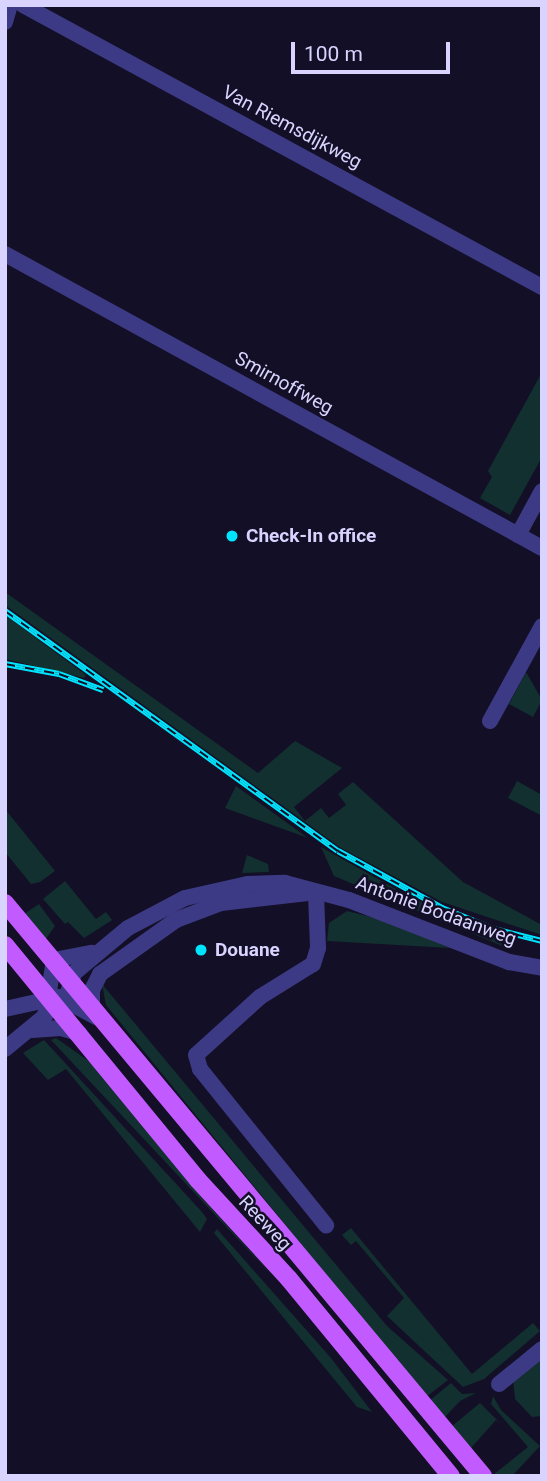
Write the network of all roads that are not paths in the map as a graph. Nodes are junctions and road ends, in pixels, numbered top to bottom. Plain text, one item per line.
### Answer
1 (10, 5) edge
2 (23, 5) edge
3 (5, 22) edge
4 (5, 254) edge
5 (542, 287) edge
6 (542, 491) edge
7 (518, 535) junction
8 (542, 548) edge
9 (542, 626) edge
10 (489, 721) dead end
11 (316, 893) junction
12 (5, 903) edge
13 (5, 945) edge
14 (94, 952) junction
15 (54, 960) junction
16 (542, 968) edge
17 (69, 979) junction
18 (37, 982) junction
19 (31, 1001) junction
20 (59, 1002) junction
21 (5, 1009) edge
22 (96, 1014) junction
23 (32, 1030) junction
24 (79, 1033) junction
25 (5, 1049) edge
26 (326, 1225) dead end
27 (542, 1349) edge
28 (499, 1384) dead end
29 (451, 1476) edge
30 (483, 1476) edge

1 - 3 street
2 - 5 street, Van Riemsdijkweg
4 - 7 street, Smirnoffweg
6 - 7 street
7 - 8 street, Smirnoffweg
9 - 10 street
11 - 14 street, Antonie Bodaanweg
11 - 16 street, Antonie Bodaanweg
11 - 22 street, Antonie Bodaanweg
11 - 26 street
12 - 15 main road, Reeweg
13 - 18 main road, Reeweg
14 - 15 street, Antonie Bodaanweg
14 - 17 street, Antonie Bodaanweg
15 - 17 main road, Reeweg
15 - 20 street
17 - 20 street, Antonie Bodaanweg
17 - 22 main road, Reeweg
18 - 19 street
18 - 20 main road, Reeweg
19 - 20 street
19 - 21 street
20 - 22 street, Reeweg
20 - 23 street
20 - 24 main road, Reeweg
22 - 30 main road, Reeweg
23 - 24 street
23 - 25 street
24 - 29 main road, Reeweg
27 - 28 street

